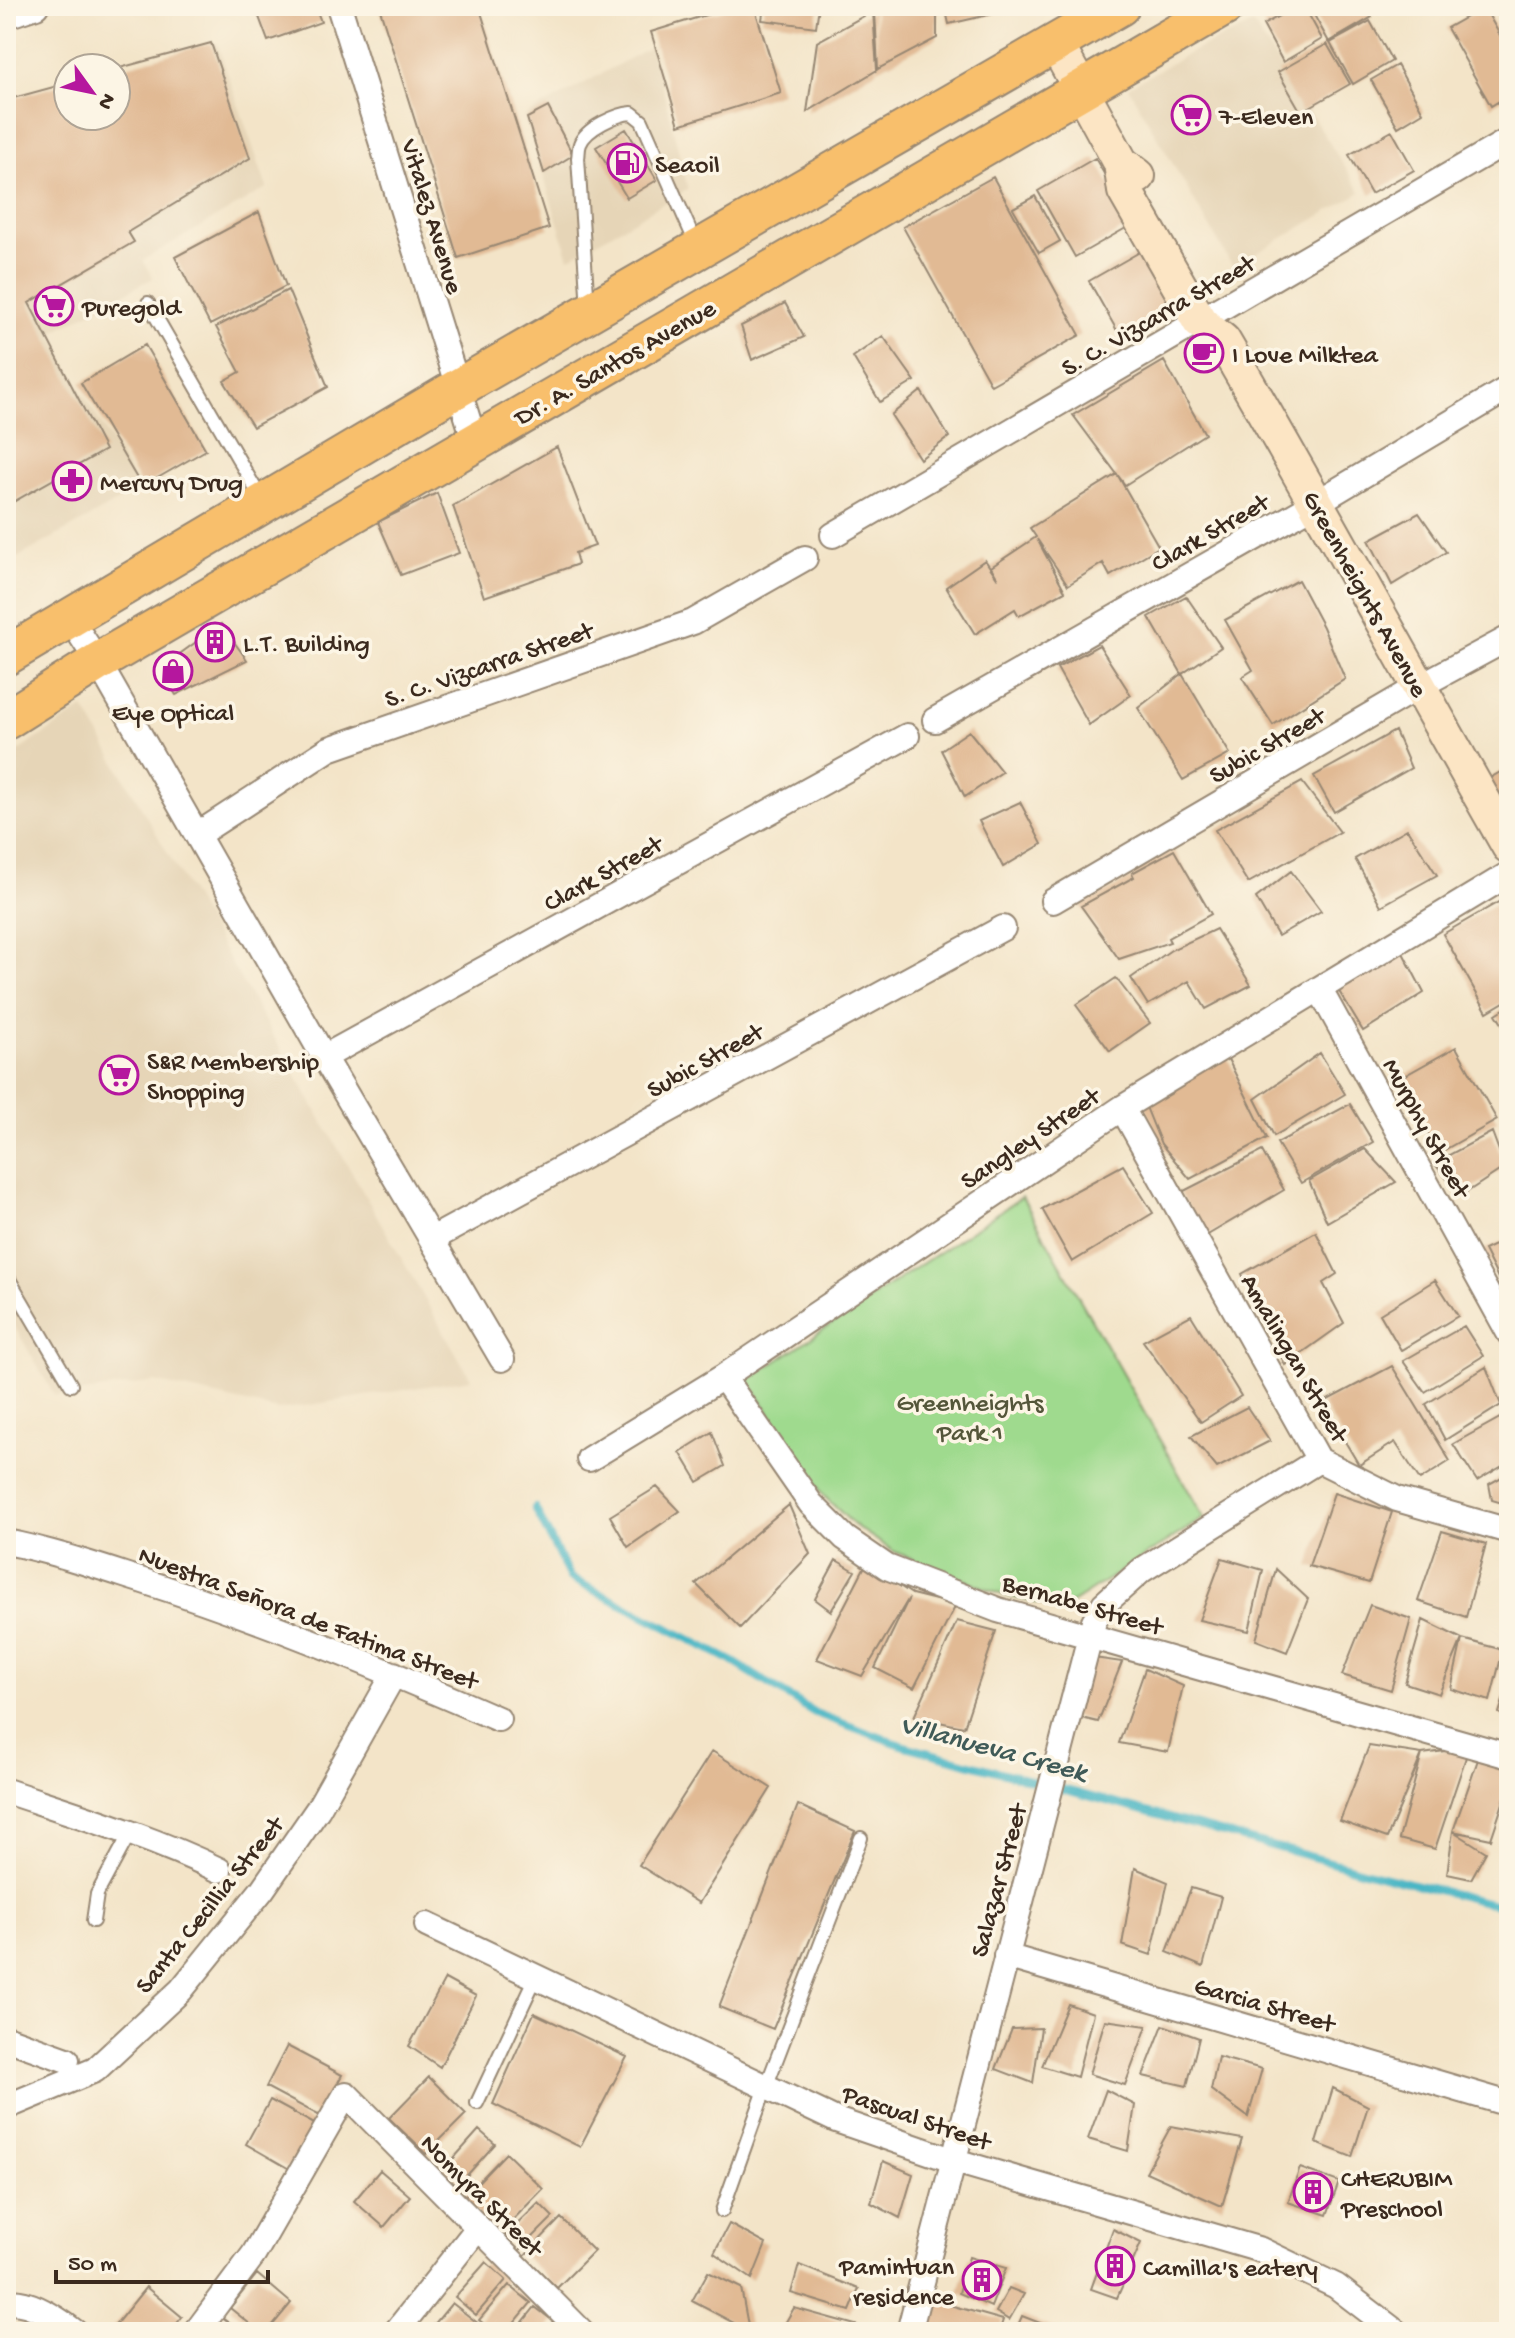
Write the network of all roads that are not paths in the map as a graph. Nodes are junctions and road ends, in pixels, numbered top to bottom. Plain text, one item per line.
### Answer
1 (36, 6) edge
2 (339, 6) edge
3 (1120, 6) edge
4 (1225, 6) edge
5 (6, 16) edge
6 (1055, 42) junction
7 (1082, 88) junction
8 (1509, 140) edge
9 (698, 249) junction
10 (148, 303) dead end
11 (588, 312) junction
12 (1214, 325) junction
13 (458, 388) junction
14 (1509, 388) edge
15 (475, 442) junction
16 (1318, 502) junction
17 (263, 503) junction
18 (833, 535) dead end
19 (805, 558) dead end
20 (69, 617) junction
21 (1509, 638) edge
22 (6, 656) edge
23 (98, 662) junction
24 (1418, 687) junction
25 (6, 720) edge
26 (935, 720) dead end
27 (907, 736) dead end
28 (197, 835) junction
29 (1509, 846) edge
30 (1509, 874) edge
31 (1053, 901) dead end
32 (1003, 928) dead end
33 (1320, 990) junction
34 (324, 1057) junction
35 (1122, 1108) junction
36 (432, 1239) junction
37 (6, 1274) edge
38 (1509, 1333) edge
39 (502, 1359) dead end
40 (723, 1377) junction
41 (71, 1385) dead end
42 (589, 1459) dead end
43 (1319, 1460) junction
44 (1509, 1531) edge
45 (6, 1542) edge
46 (1091, 1634) junction
47 (394, 1674) junction
48 (498, 1719) dead end
49 (1509, 1756) edge
50 (6, 1791) edge
51 (130, 1833) junction
52 (861, 1838) dead end
53 (219, 1870) dead end
54 (93, 1921) dead end
55 (427, 1925) dead end
56 (1006, 1956) junction
57 (536, 1977) junction
58 (6, 2038) edge
59 (67, 2060) dead end
60 (766, 2087) junction
61 (477, 2103) dead end
62 (1509, 2104) edge
63 (6, 2107) edge
64 (955, 2161) junction
65 (722, 2211) dead end
66 (477, 2229) junction
67 (6, 2303) edge
68 (75, 2332) edge
69 (196, 2332) edge
70 (396, 2332) edge
71 (582, 2332) edge
72 (909, 2332) edge
73 (1396, 2332) edge

1 - 5 street
2 - 13 street, Vitalez Avenue
3 - 6 main road
4 - 7 main road, Dr. A. Santos Avenue
6 - 7 street, Greenheights Avenue
6 - 9 main road
7 - 12 street, Greenheights Avenue
7 - 15 main road, Dr. A. Santos Avenue
8 - 12 street, S. C. Vizcarra Street
9 - 11 main road
9 - 11 lane
10 - 17 lane
11 - 13 main road
12 - 16 street, Greenheights Avenue
12 - 18 street, S. C. Vizcarra Street
13 - 15 street, Vitalez Avenue
13 - 17 main road
14 - 16 street, Clark Street
15 - 23 main road, Dr. A. Santos Avenue
16 - 24 street, Greenheights Avenue
16 - 26 street, Clark Street
17 - 20 main road
19 - 28 street, S. C. Vizcarra Street
20 - 22 main road
20 - 23 street
21 - 24 street, Subic Street
23 - 25 main road, Dr. A. Santos Avenue
23 - 28 street
24 - 29 street, Greenheights Avenue
24 - 31 street, Subic Street
27 - 34 street, Clark Street
28 - 34 street
30 - 33 street, Sangley Street
32 - 36 street, Subic Street
33 - 35 street, Sangley Street
33 - 38 street, Murphy Street
34 - 36 street
35 - 40 street, Sangley Street
35 - 43 street, Amalingan Street
36 - 39 street
37 - 41 lane
40 - 42 street, Sangley Street
40 - 46 street, Bernabe Street
43 - 44 street, Amalingan Street
43 - 46 street, Salazar Street
45 - 47 street, Nuestra Señora de Fatima Street
46 - 49 street, Bernabe Street
46 - 56 street, Salazar Street
47 - 48 street, Nuestra Señora de Fatima Street
47 - 63 street, Santa Cecillia Street
50 - 51 street
51 - 53 street
51 - 54 lane
52 - 60 lane
55 - 57 street, Pascual Street
56 - 62 street, Garcia Street
56 - 64 street, Salazar Street
57 - 60 street, Pascual Street
57 - 61 lane
58 - 59 street
60 - 64 street, Pascual Street
60 - 65 lane
64 - 72 street, Salazar Street
64 - 73 street, Pascual Street
66 - 69 street, Nomyra Street
66 - 70 street
66 - 71 street, Nomyra Street
67 - 68 street

